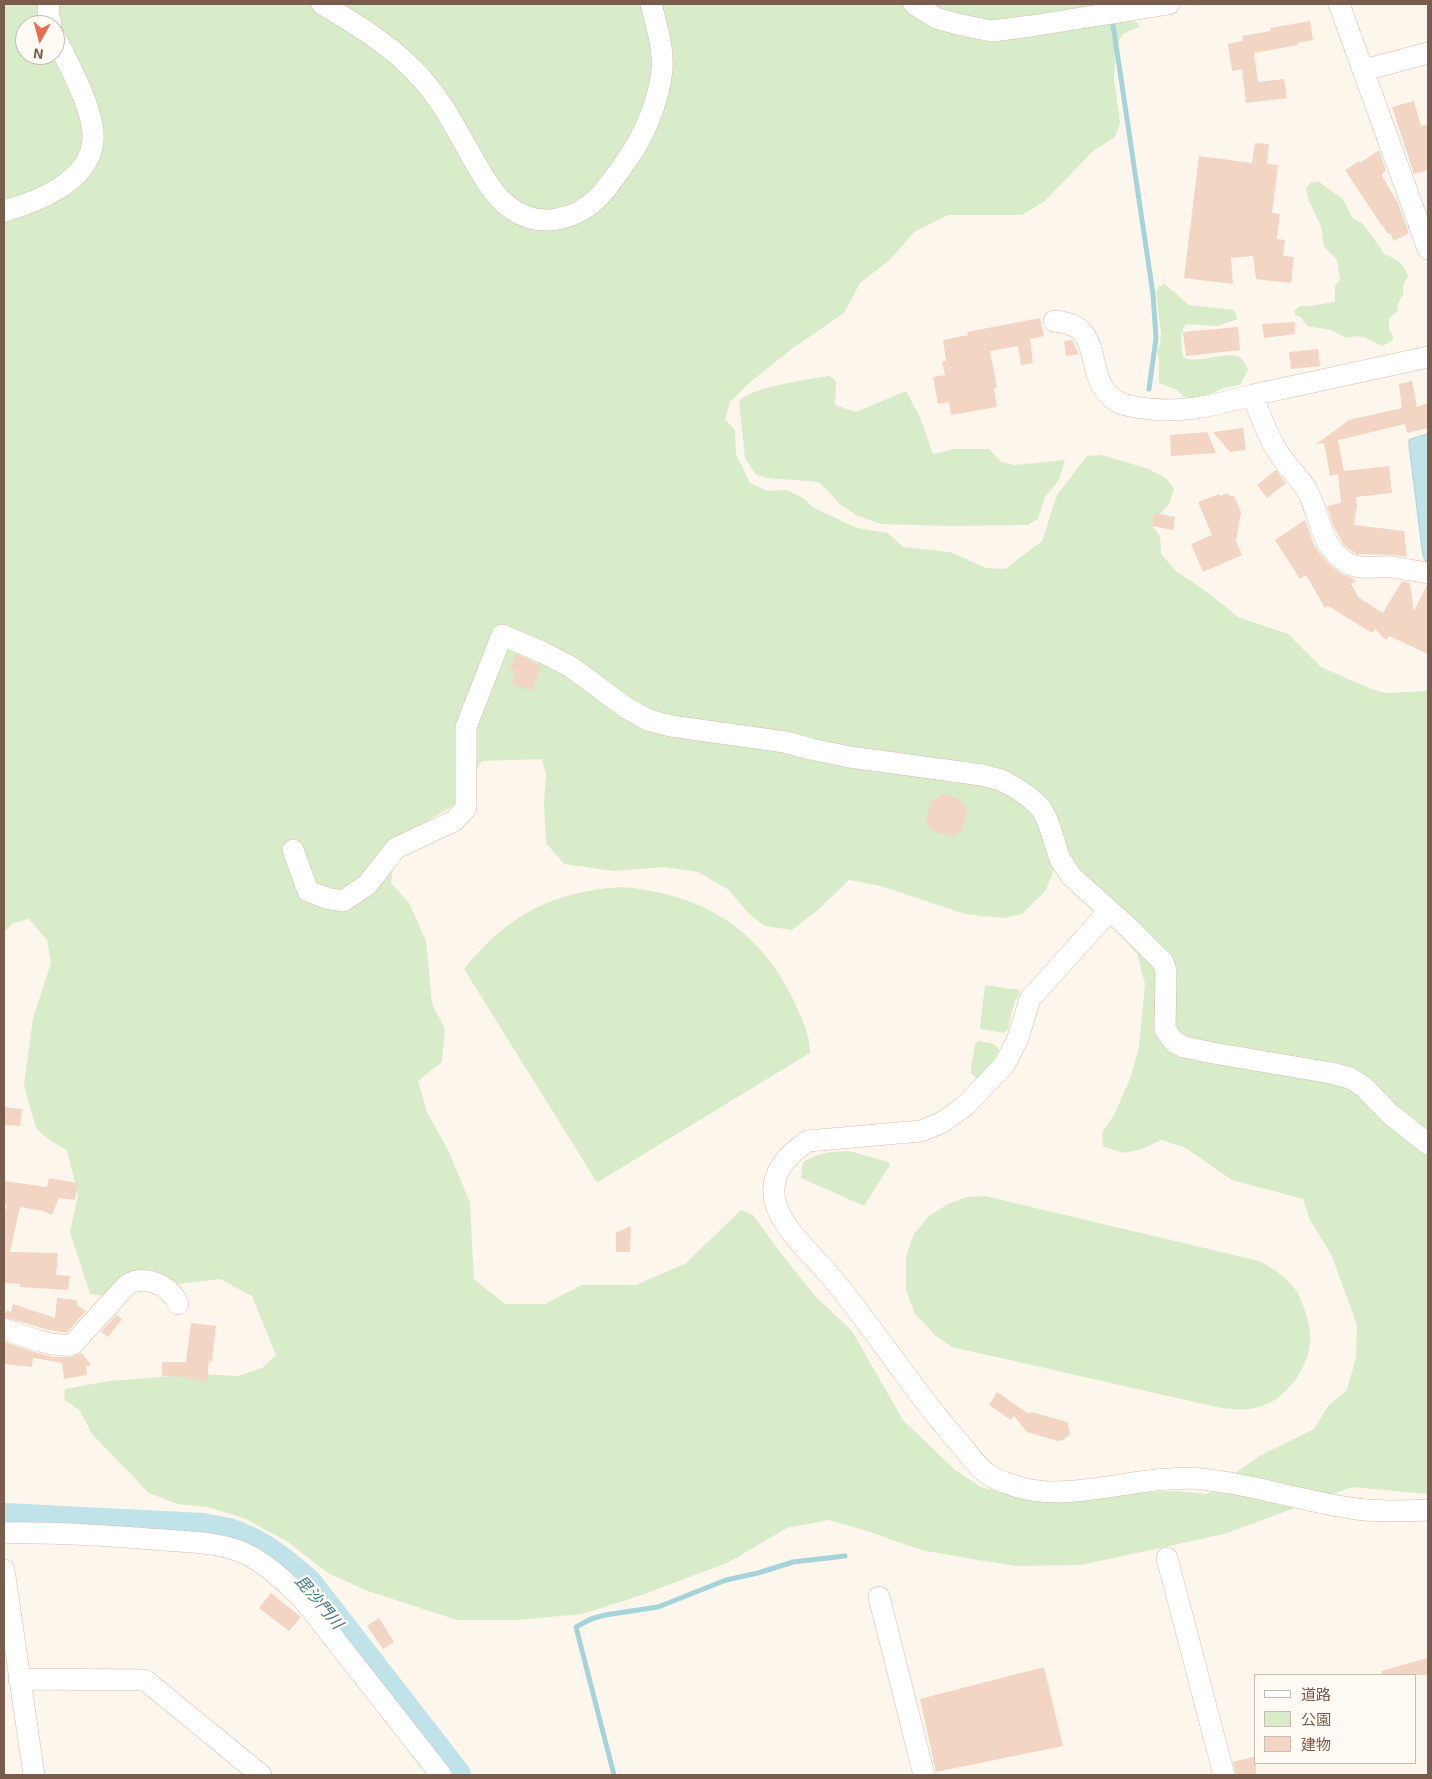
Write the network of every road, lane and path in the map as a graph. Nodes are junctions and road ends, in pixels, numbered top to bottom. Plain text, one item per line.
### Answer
1 (322, 4) edge
2 (650, 4) edge
3 (914, 4) edge
4 (1169, 4) edge
5 (1339, 4) edge
6 (1428, 53) edge
7 (65, 56) edge
8 (1364, 70) junction
9 (4, 211) edge
10 (1428, 249) edge
11 (1054, 321) dead end
12 (1428, 357) edge
13 (1252, 395) junction
14 (1428, 573) edge
15 (293, 850) dead end
16 (1108, 911) junction
17 (1428, 1144) edge
18 (178, 1304) dead end
19 (4, 1329) edge
20 (1428, 1510) edge
21 (4, 1533) edge
22 (1167, 1558) dead end
23 (4, 1570) edge
24 (879, 1597) dead end
25 (19, 1679) junction
26 (34, 1775) edge
27 (260, 1775) edge
28 (440, 1775) edge
29 (924, 1775) edge
30 (1224, 1775) edge

1 - 2 street
3 - 4 street
5 - 8 street
6 - 8 street
7 - 9 street
8 - 10 street
11 - 13 street
12 - 13 street
13 - 14 street
15 - 16 street
16 - 17 street
16 - 20 street
18 - 19 street
21 - 28 street
22 - 30 street
23 - 25 street
24 - 29 street
25 - 26 street
25 - 27 street

